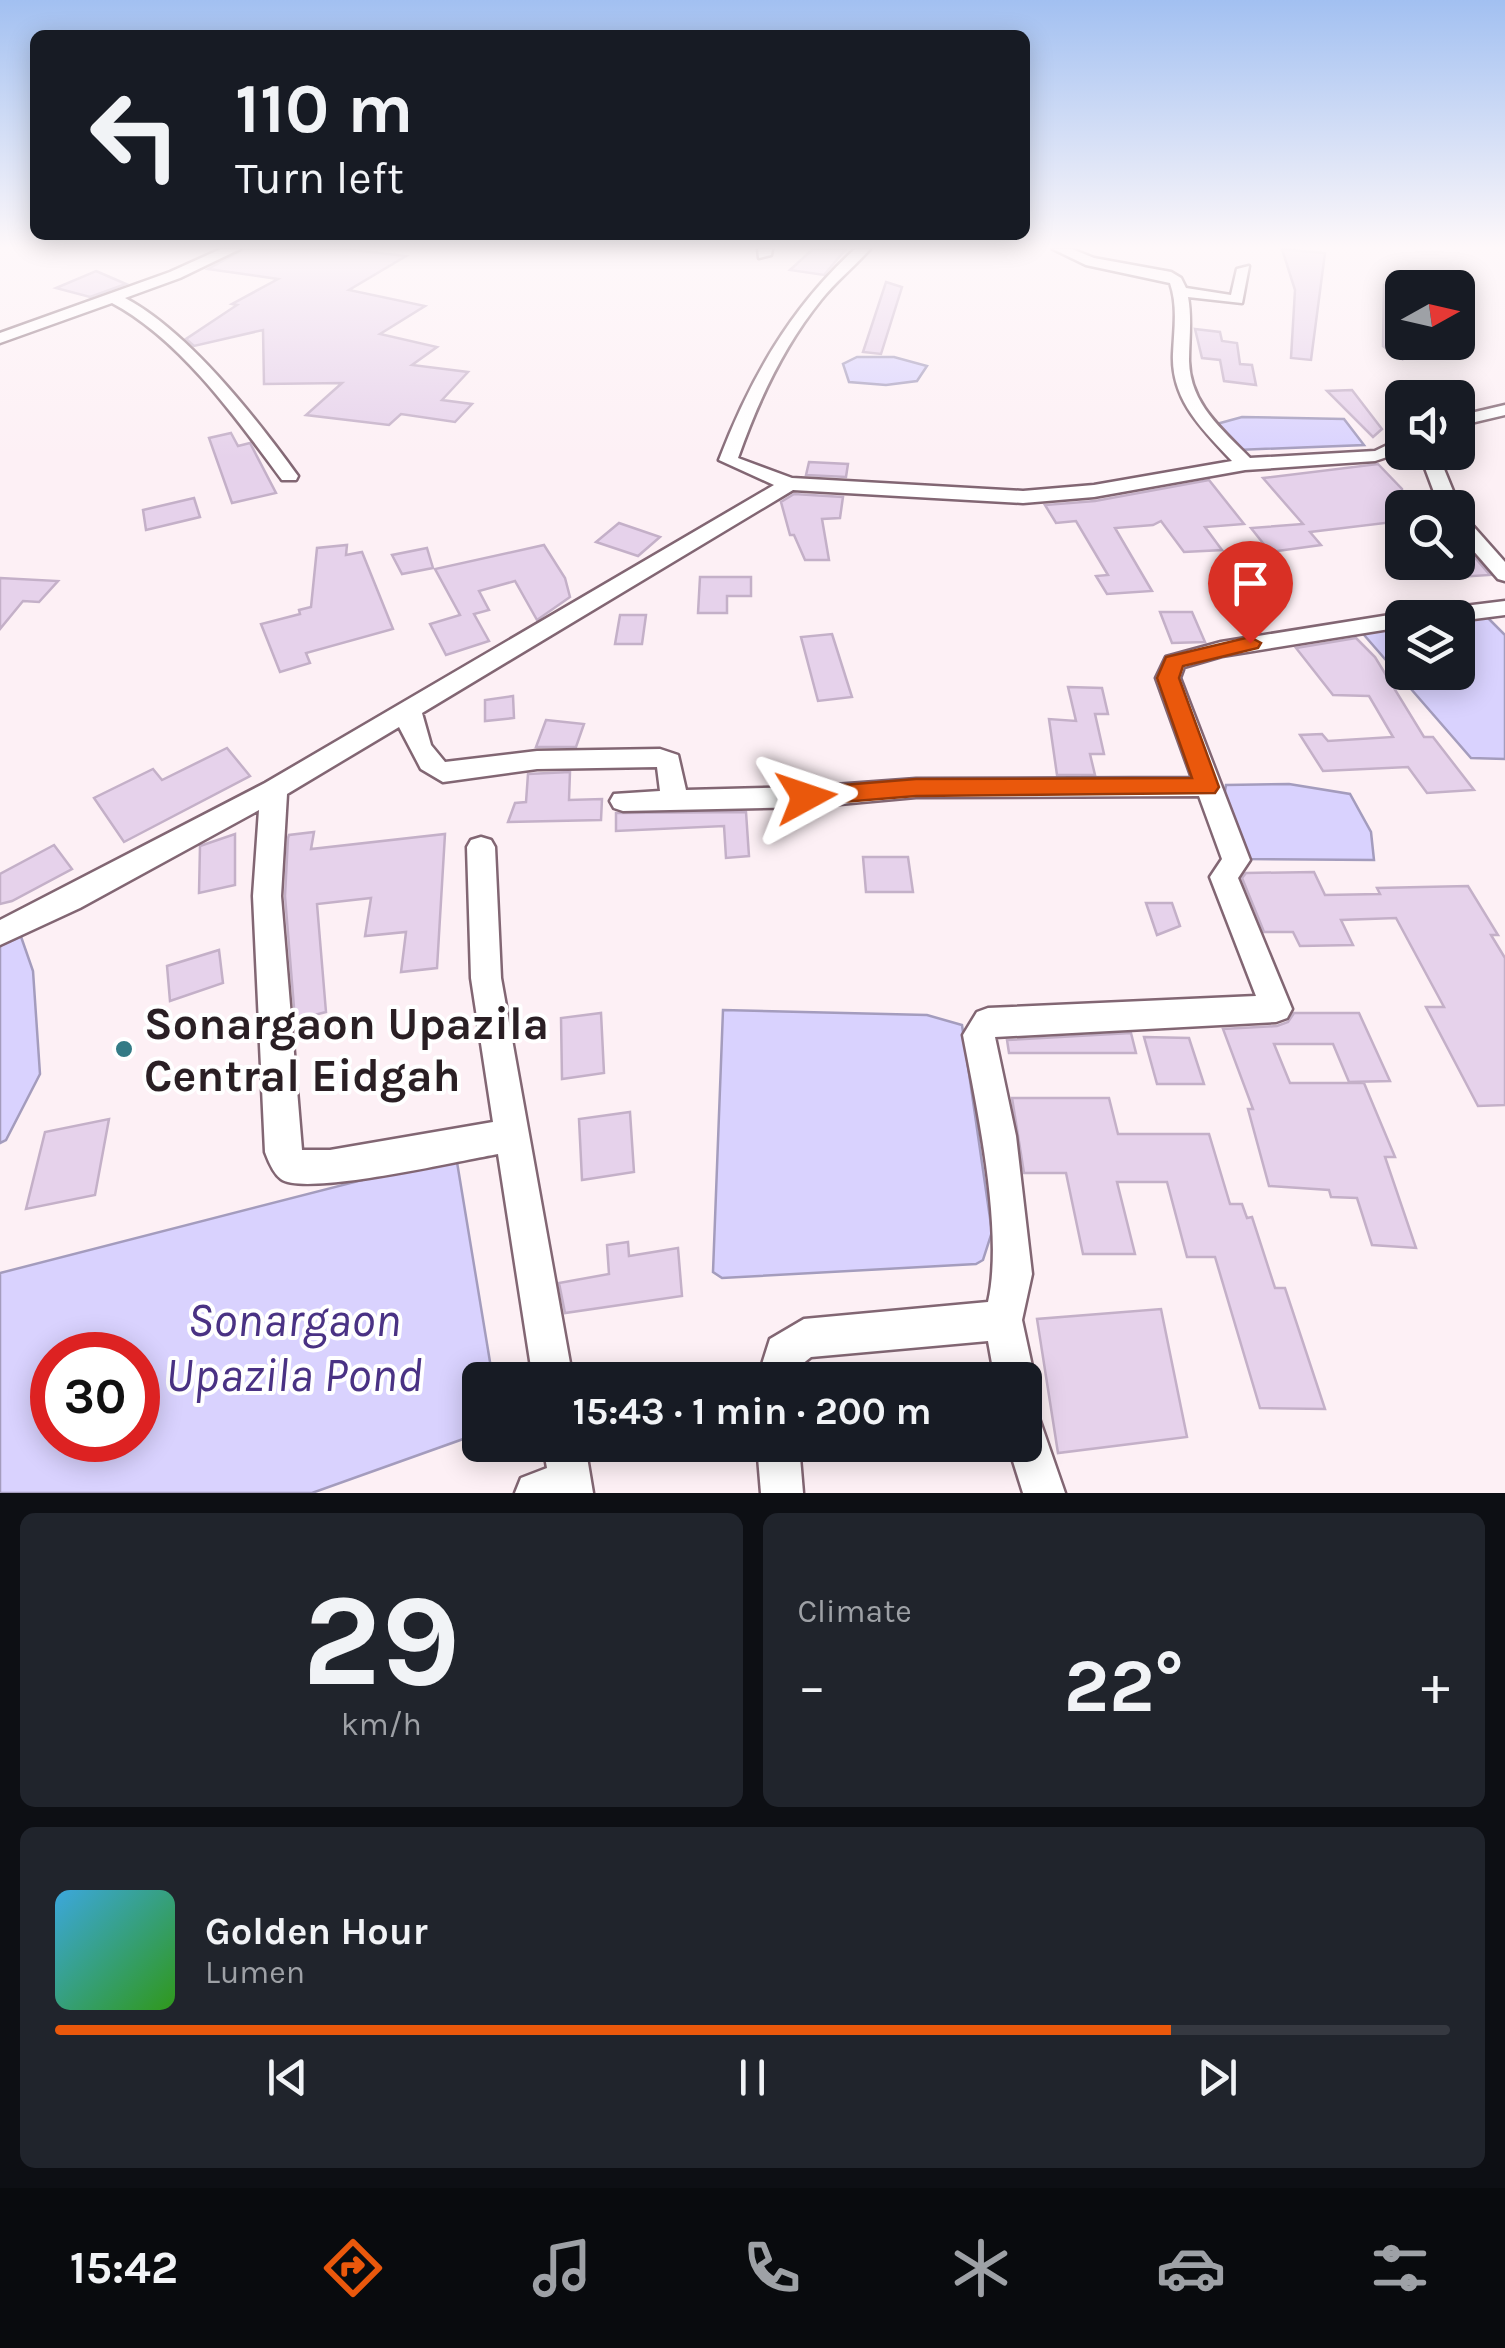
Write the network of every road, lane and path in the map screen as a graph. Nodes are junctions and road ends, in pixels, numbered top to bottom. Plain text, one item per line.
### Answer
1 (55, 319) edge
2 (149, 319) edge
3 (796, 319) edge
4 (1181, 319) edge
5 (0, 338) edge
6 (1505, 410) edge
7 (1475, 417) edge
8 (1385, 454) edge
9 (1245, 464) junction
10 (289, 476) dead end
11 (789, 484) junction
12 (1475, 541) edge
13 (1505, 575) edge
14 (1505, 608) edge
15 (1475, 612) edge
16 (1385, 623) edge
17 (410, 709) junction
18 (1207, 787) junction
19 (274, 790) junction
20 (674, 798) junction
21 (623, 801) dead end
22 (481, 847) dead end
23 (0, 933) edge
24 (512, 1135) junction
25 (1003, 1320) junction
26 (551, 1362) edge
27 (782, 1362) edge
28 (1011, 1362) edge
29 (779, 1462) edge
30 (1034, 1462) edge
31 (782, 1493) edge
32 (1044, 1493) edge

1 - 5 street
2 - 10 street
3 - 11 street
4 - 9 street
6 - 7 street
8 - 9 street
9 - 11 street
11 - 17 street
12 - 13 street
14 - 15 street
16 - 18 street
17 - 19 street
17 - 20 street
18 - 20 street
18 - 25 street
19 - 23 street
19 - 24 street
20 - 21 street
22 - 24 street
24 - 26 street
25 - 27 street
25 - 28 street
29 - 31 street
30 - 32 street

